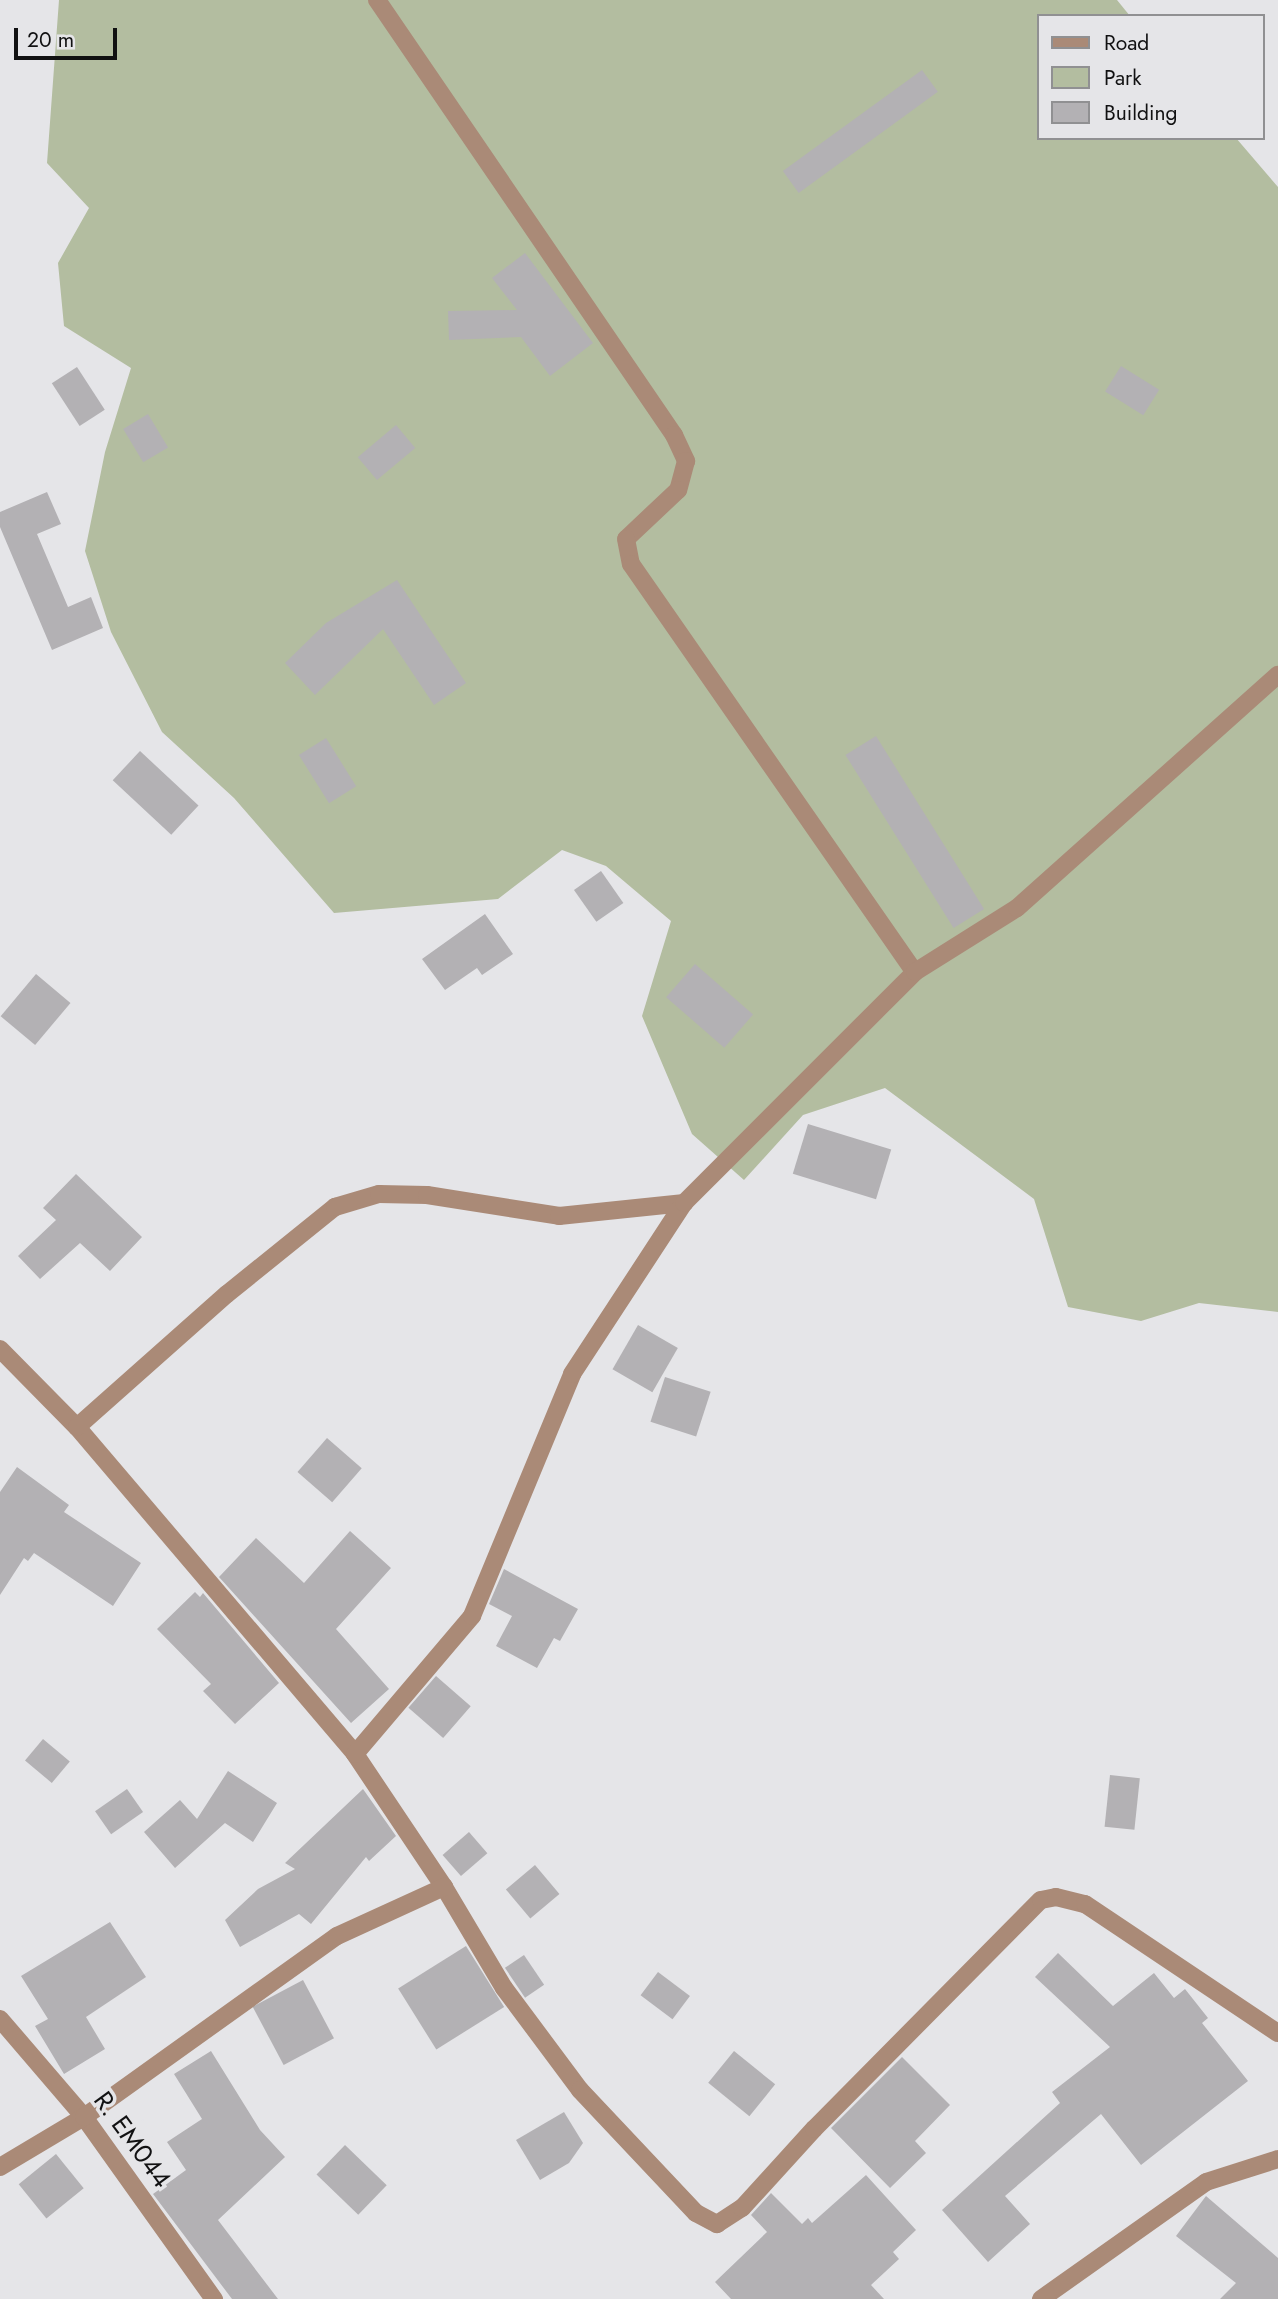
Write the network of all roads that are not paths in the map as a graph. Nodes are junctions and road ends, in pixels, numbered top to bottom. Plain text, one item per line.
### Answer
1 (377, 0) edge
2 (1278, 676) edge
3 (915, 972) junction
4 (684, 1203) junction
5 (0, 1349) edge
6 (77, 1427) junction
7 (355, 1754) junction
8 (444, 1887) junction
9 (0, 2019) edge
10 (1278, 2033) edge
11 (84, 2117) junction
12 (1278, 2159) edge
13 (0, 2167) edge
14 (214, 2299) edge
15 (1041, 2299) edge

1 - 3 street
2 - 3 street
3 - 4 street
4 - 6 street
4 - 7 street
5 - 6 street
6 - 7 street
7 - 8 street
8 - 10 street
8 - 11 street
9 - 11 street, R. EM044
11 - 13 street
11 - 14 street, R. EM044
12 - 15 street

